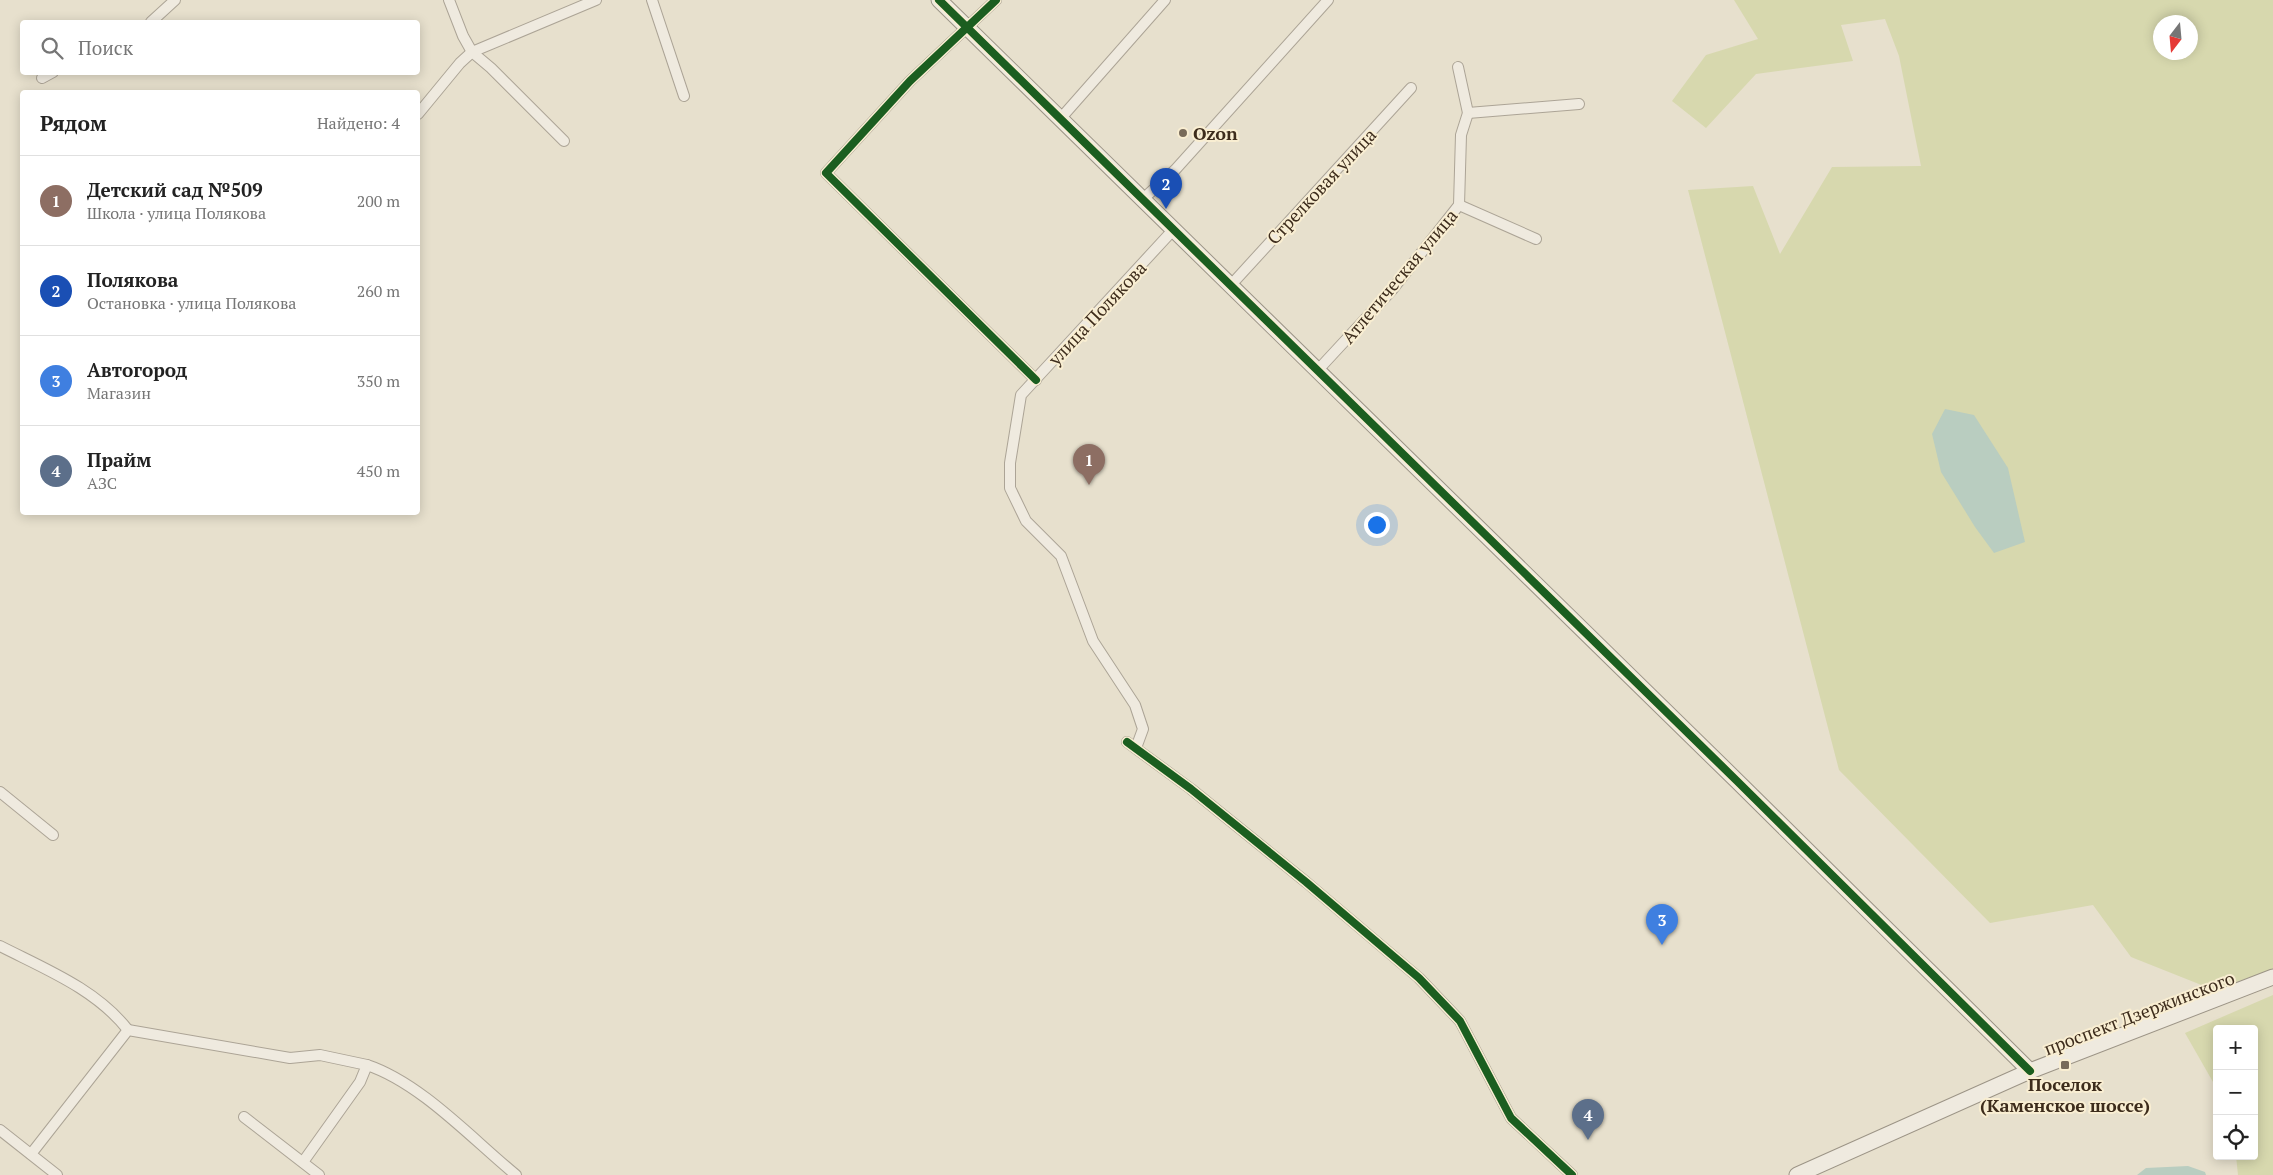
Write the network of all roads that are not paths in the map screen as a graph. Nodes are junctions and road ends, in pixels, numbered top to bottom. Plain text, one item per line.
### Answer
1 (175, 0) edge
2 (448, 0) edge
3 (596, 0) edge
4 (652, 0) edge
5 (939, 0) edge
6 (996, 0) edge
7 (1165, 0) edge
8 (1328, 0) edge
9 (153, 20) edge
10 (968, 27) junction
11 (472, 52) junction
12 (1458, 68) dead end
13 (48, 75) edge
14 (42, 78) dead end
15 (1411, 88) dead end
16 (684, 96) dead end
17 (1579, 104) dead end
18 (420, 112) edge
19 (1468, 113) junction
20 (1061, 118) junction
21 (564, 141) dead end
22 (1143, 199) junction
23 (1459, 205) junction
24 (1174, 230) junction
25 (1536, 239) dead end
26 (1230, 285) junction
27 (1317, 371) junction
28 (1036, 380) junction
29 (1127, 742) dead end
30 (1136, 748) junction
31 (0, 792) edge
32 (53, 836) dead end
33 (0, 946) edge
34 (2273, 977) edge
35 (128, 1030) junction
36 (367, 1065) junction
37 (2030, 1071) junction
38 (244, 1117) dead end
39 (0, 1130) edge
40 (31, 1154) junction
41 (303, 1162) junction
42 (58, 1175) edge
43 (319, 1175) edge
44 (516, 1175) edge
45 (1572, 1175) edge
46 (1797, 1175) edge

1 - 9 street
2 - 11 street
3 - 11 street
4 - 16 street
5 - 10 street
6 - 10 street
7 - 20 street
8 - 22 street
10 - 20 street
10 - 28 street
11 - 18 street
11 - 21 street
12 - 19 street
13 - 14 street
15 - 26 street, Стрелковая улица
17 - 19 street
19 - 23 street, Атлетическая улица
20 - 22 street
22 - 24 street
23 - 25 street
23 - 27 street, Атлетическая улица
24 - 26 street
24 - 28 street, улица Полякова
26 - 27 street
27 - 37 street
28 - 30 street, улица Полякова
29 - 30 street
30 - 45 street
31 - 32 street
33 - 35 street
34 - 37 street, проспект Дзержинского
35 - 36 street
35 - 40 street
36 - 41 street
36 - 44 street
37 - 46 street, проспект Дзержинского
38 - 41 street
39 - 40 street
40 - 42 street
41 - 43 street

